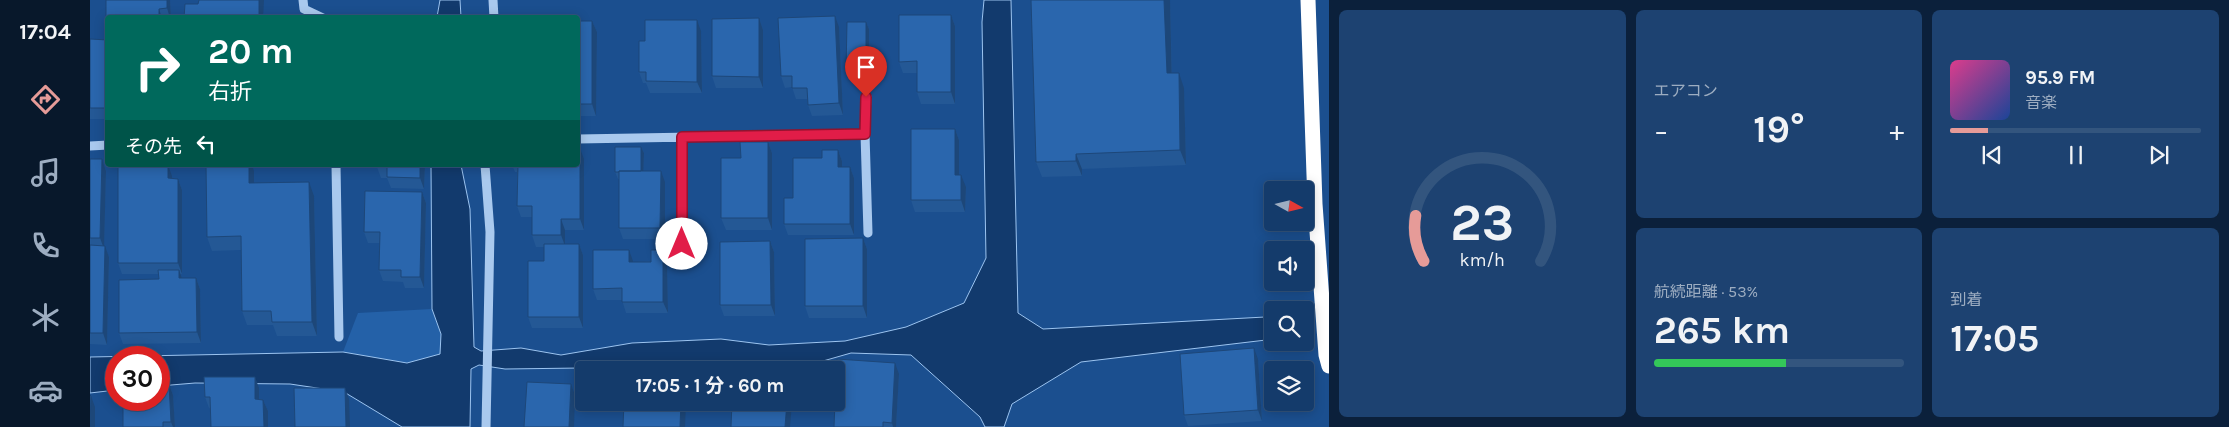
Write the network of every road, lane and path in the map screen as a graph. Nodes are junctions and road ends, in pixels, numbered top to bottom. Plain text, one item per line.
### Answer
1 (303, 0) edge
2 (494, 0) edge
3 (1308, 0) edge
4 (317, 15) edge
5 (494, 15) edge
6 (866, 97) dead end
7 (865, 134) junction
8 (682, 137) junction
9 (580, 139) edge
10 (105, 145) edge
11 (90, 146) edge
12 (336, 167) edge
13 (485, 167) edge
14 (868, 233) dead end
15 (682, 244) dead end
16 (339, 337) dead end
17 (1329, 366) edge
18 (486, 427) edge

1 - 4 street
2 - 5 street
3 - 17 highway
6 - 7 street
7 - 8 street
7 - 14 street
8 - 9 street
8 - 15 street
10 - 11 street
12 - 16 street
13 - 18 street

